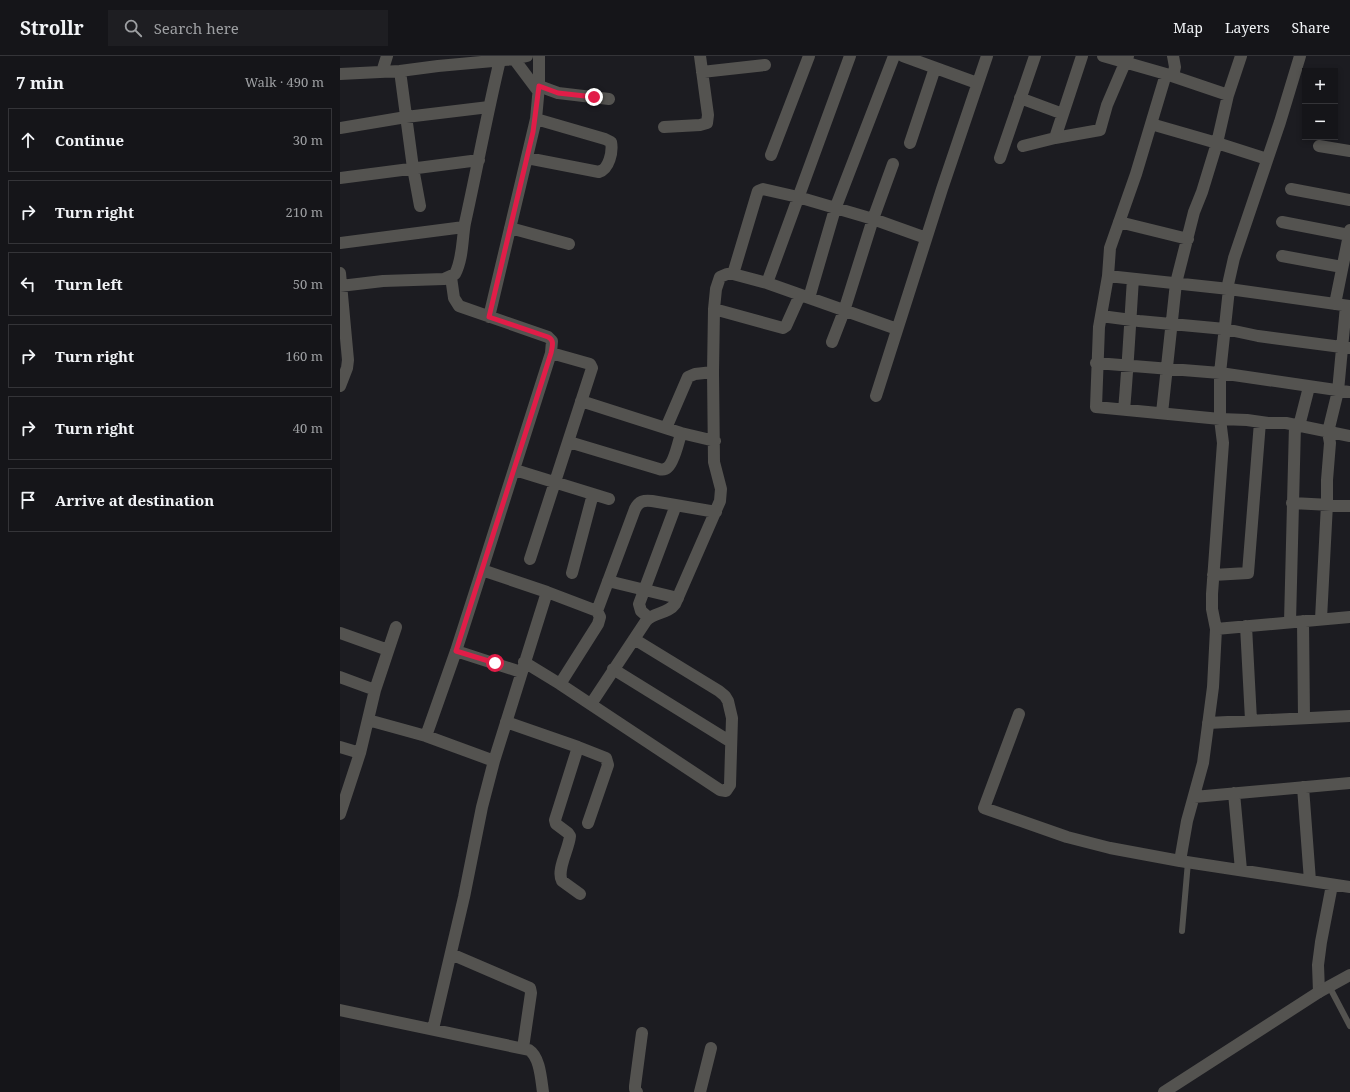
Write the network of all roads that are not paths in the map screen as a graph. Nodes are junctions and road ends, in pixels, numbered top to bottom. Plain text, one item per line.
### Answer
1 (387, 56) edge
2 (527, 56) edge
3 (539, 56) edge
4 (700, 56) edge
5 (809, 56) edge
6 (850, 56) edge
7 (894, 56) edge
8 (903, 56) edge
9 (986, 56) edge
10 (1035, 56) edge
11 (1082, 56) edge
12 (1103, 56) edge
13 (1172, 56) edge
14 (1241, 56) edge
15 (1300, 56) edge
16 (514, 59) junction
17 (1126, 59) edge
18 (500, 60) junction
19 (765, 65) dead end
20 (935, 68) junction
21 (400, 70) junction
22 (382, 72) junction
23 (702, 72) junction
24 (340, 74) edge
25 (1170, 75) junction
26 (977, 83) junction
27 (539, 88) junction
28 (1228, 96) junction
29 (1020, 98) junction
30 (609, 99) dead end
31 (489, 107) junction
32 (1063, 114) junction
33 (406, 117) junction
34 (536, 119) junction
35 (1151, 124) junction
36 (664, 127) dead end
37 (340, 128) edge
38 (1055, 138) junction
39 (910, 143) dead end
40 (1217, 143) junction
41 (1023, 146) dead end
42 (1319, 146) dead end
43 (1350, 151) edge
44 (771, 155) dead end
45 (527, 158) junction
46 (1000, 158) dead end
47 (478, 160) junction
48 (1267, 160) junction
49 (893, 164) dead end
50 (413, 168) junction
51 (340, 178) edge
52 (1291, 189) dead end
53 (798, 197) junction
54 (1350, 200) edge
55 (420, 206) dead end
56 (835, 209) junction
57 (873, 219) junction
58 (1119, 222) junction
59 (1282, 222) dead end
60 (464, 227) junction
61 (510, 228) junction
62 (1349, 232) edge
63 (926, 238) junction
64 (1188, 239) junction
65 (340, 243) edge
66 (569, 244) dead end
67 (1282, 256) dead end
68 (1342, 266) junction
69 (340, 273) edge
70 (733, 274) junction
71 (1108, 276) junction
72 (450, 277) junction
73 (1133, 279) junction
74 (767, 283) junction
75 (1176, 283) junction
76 (341, 286) edge
77 (1228, 289) junction
78 (805, 297) junction
79 (1344, 306) edge
80 (714, 309) junction
81 (844, 311) junction
82 (1101, 316) junction
83 (489, 317) junction
84 (1130, 320) junction
85 (1172, 324) junction
86 (897, 329) junction
87 (1225, 329) junction
88 (832, 342) dead end
89 (1346, 347) edge
90 (551, 353) junction
91 (1096, 363) junction
92 (1129, 365) junction
93 (1167, 368) junction
94 (713, 372) junction
95 (1220, 373) junction
96 (340, 386) edge
97 (1310, 387) junction
98 (1344, 391) edge
99 (876, 396) dead end
100 (581, 401) junction
101 (1124, 410) junction
102 (1162, 413) junction
103 (1220, 419) junction
104 (1260, 422) junction
105 (1297, 426) junction
106 (666, 428) junction
107 (1328, 432) junction
108 (681, 433) junction
109 (1350, 436) edge
110 (715, 441) junction
111 (569, 442) junction
112 (514, 470) junction
113 (555, 482) junction
114 (593, 494) junction
115 (609, 499) dead end
116 (1292, 502) junction
117 (1327, 504) junction
118 (676, 505) junction
119 (1350, 506) edge
120 (716, 512) junction
121 (530, 559) dead end
122 (482, 570) junction
123 (572, 573) dead end
124 (1212, 576) junction
125 (608, 581) junction
126 (644, 590) junction
127 (547, 592) junction
128 (678, 598) junction
129 (597, 611) junction
130 (1350, 617) edge
131 (649, 618) junction
132 (1321, 619) junction
133 (1303, 621) junction
134 (1290, 622) junction
135 (1246, 626) junction
136 (396, 628) dead end
137 (1216, 629) junction
138 (340, 633) edge
139 (634, 639) junction
140 (388, 650) junction
141 (456, 651) junction
142 (523, 667) junction
143 (613, 669) junction
144 (340, 677) edge
145 (560, 684) junction
146 (375, 690) junction
147 (591, 704) junction
148 (1019, 714) dead end
149 (1350, 716) edge
150 (1304, 718) junction
151 (368, 720) junction
152 (1251, 720) junction
153 (506, 722) junction
154 (1208, 723) junction
155 (426, 736) junction
156 (731, 742) junction
157 (340, 747) edge
158 (578, 747) junction
159 (360, 753) junction
160 (494, 761) junction
161 (1350, 783) edge
162 (1303, 787) junction
163 (1234, 793) junction
164 (343, 794) edge
165 (1194, 797) junction
166 (340, 814) edge
167 (588, 824) dead end
168 (1184, 861) junction
169 (1240, 870) junction
170 (1310, 881) junction
171 (1332, 885) junction
172 (1350, 888) edge
173 (580, 894) dead end
174 (1182, 931) dead end
175 (451, 954) junction
176 (1350, 974) edge
177 (1324, 989) junction
178 (340, 1010) edge
179 (1350, 1026) edge
180 (433, 1029) junction
181 (642, 1033) dead end
182 (523, 1048) junction
183 (711, 1048) dead end
184 (543, 1092) edge
185 (637, 1092) edge
186 (700, 1092) edge
187 (1164, 1092) edge

1 - 22 street
2 - 16 street
3 - 27 street
4 - 23 street
5 - 44 street
6 - 53 street
7 - 56 street
8 - 20 street
9 - 26 street
10 - 29 street
11 - 32 street
12 - 17 street
13 - 25 street
14 - 28 street
15 - 48 street
16 - 18 street
16 - 27 street
17 - 25 street
17 - 38 street
18 - 21 street
18 - 31 street
19 - 23 street
20 - 26 street
20 - 39 street
21 - 22 street
21 - 33 street
22 - 24 street
23 - 36 street
25 - 28 street
25 - 35 street
26 - 63 street
27 - 30 street
27 - 34 street
28 - 40 street
29 - 32 street
29 - 46 street
31 - 33 street
31 - 47 street
32 - 38 street
33 - 37 street
33 - 50 street
34 - 45 street
34 - 45 street
35 - 40 street
35 - 58 street
38 - 41 street
40 - 48 street
40 - 64 street
42 - 43 street
45 - 61 street
47 - 50 street
47 - 60 street
48 - 77 street
49 - 57 street
50 - 51 street
50 - 55 street
52 - 54 street
53 - 56 street
53 - 70 street
53 - 74 street
56 - 57 street
56 - 78 street
57 - 63 street
57 - 81 street
58 - 64 street
58 - 71 street
59 - 62 street
60 - 65 street
60 - 72 street
61 - 66 street
61 - 83 street
62 - 68 street
63 - 86 street
64 - 75 street
67 - 68 street
68 - 79 street
69 - 76 street
70 - 74 street
70 - 80 street
71 - 73 street
71 - 82 street
72 - 76 street
72 - 83 street
73 - 75 street
73 - 84 street
74 - 78 street
75 - 77 street
75 - 85 street
76 - 96 street
77 - 79 street
77 - 87 street
78 - 80 street
78 - 81 street
79 - 89 street
80 - 94 street
81 - 86 street
81 - 88 street
82 - 84 street
82 - 91 street
83 - 90 street
84 - 85 street
84 - 92 street
85 - 87 street
85 - 93 street
86 - 99 street
87 - 89 street
87 - 95 street
89 - 98 street
90 - 100 street
90 - 112 street
91 - 92 street
91 - 101 street
92 - 93 street
92 - 101 street
93 - 95 street
93 - 102 street
94 - 106 street
94 - 110 street
95 - 97 street
95 - 103 street
97 - 98 street
97 - 105 street
98 - 107 street
100 - 106 street
100 - 111 street
101 - 102 street
102 - 103 street
103 - 104 street
103 - 124 street
104 - 105 street
104 - 124 street
105 - 107 street
105 - 116 street
106 - 108 street
107 - 109 street
107 - 117 street
108 - 110 street
108 - 111 street
110 - 120 street
111 - 113 street
112 - 113 street
112 - 122 street
113 - 114 street
113 - 121 street
114 - 115 street
114 - 123 street
116 - 117 street
116 - 134 street
117 - 119 street
117 - 132 street
118 - 120 street
118 - 125 street
118 - 126 street
120 - 128 street
122 - 127 street
122 - 141 street
124 - 137 street
125 - 126 street
125 - 129 street
126 - 128 street
126 - 131 street
127 - 129 street
127 - 142 street
128 - 131 street
129 - 145 street
130 - 132 street
131 - 139 street
132 - 133 street
133 - 134 street
133 - 150 street
134 - 135 street
135 - 137 street
135 - 152 street
136 - 140 street
137 - 154 street
138 - 140 street
139 - 143 street
139 - 156 street
140 - 146 street
141 - 142 street
141 - 155 street
142 - 145 street
142 - 153 street
143 - 147 street
143 - 156 street
144 - 146 street
145 - 147 street
146 - 151 street
147 - 156 street
148 - 168 street
149 - 150 street
150 - 152 street
151 - 155 street
151 - 159 street
152 - 154 street
153 - 158 street
153 - 160 street
154 - 165 street
155 - 160 street
157 - 159 street
158 - 167 street
158 - 173 street
159 - 164 street
160 - 175 street
161 - 162 street
162 - 163 street
162 - 170 street
163 - 165 street
163 - 169 street
164 - 166 street
165 - 168 street
168 - 169 street
168 - 174 lane
169 - 170 street
170 - 171 street
171 - 172 street
171 - 177 street
175 - 180 street
175 - 182 street
176 - 177 street
177 - 179 lane
177 - 187 street
178 - 180 street
180 - 182 street
181 - 185 street
182 - 184 street
183 - 186 street

